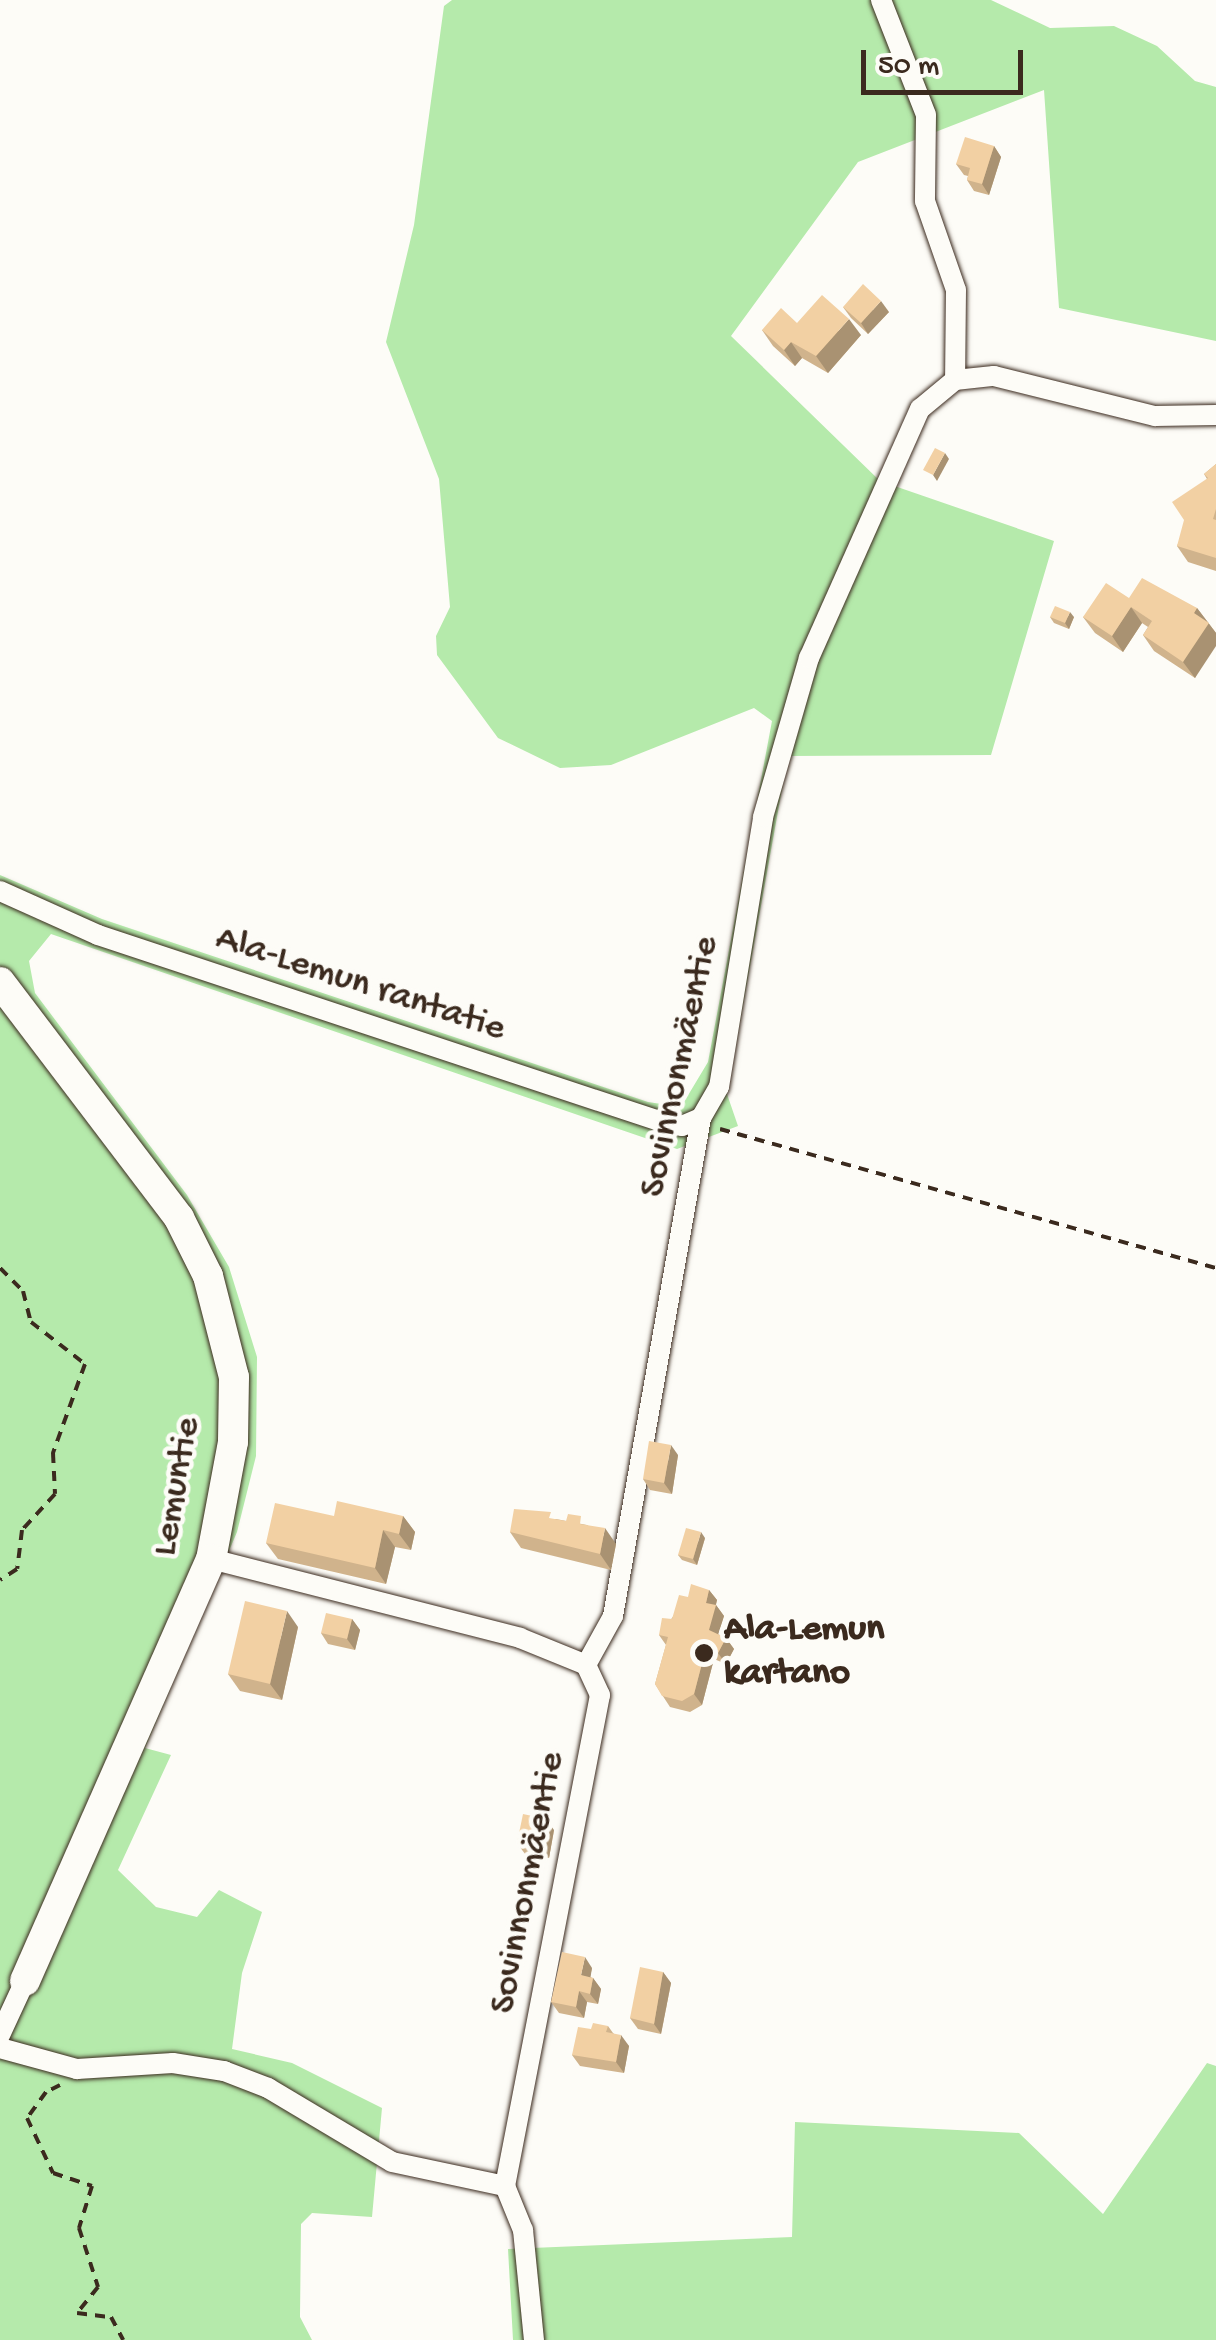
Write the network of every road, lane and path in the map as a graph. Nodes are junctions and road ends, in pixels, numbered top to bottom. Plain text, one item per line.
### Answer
1 (881, 0) edge
2 (955, 380) junction
3 (1216, 415) edge
4 (0, 891) edge
5 (0, 982) edge
6 (701, 1118) junction
7 (0, 1268) edge
8 (1216, 1268) edge
9 (211, 1559) junction
10 (0, 1580) edge
11 (586, 1665) junction
12 (25, 1981) joint
13 (0, 2035) edge
14 (0, 2048) edge
15 (77, 2069) junction
16 (505, 2186) junction
17 (123, 2340) edge
18 (534, 2340) edge

1 - 2 street
2 - 3 street
2 - 6 street, Sovinnonmäentie
4 - 6 street, Ala-Lemun rantatie
5 - 9 street, Lemuntie
6 - 8 path
6 - 11 street, Sovinnonmäentie
7 - 10 path
9 - 11 street
9 - 12 street, Lemuntie
11 - 16 street, Sovinnonmäentie
12 - 13 street, Lemuntie
14 - 15 street
15 - 16 street
15 - 17 path
16 - 18 street

